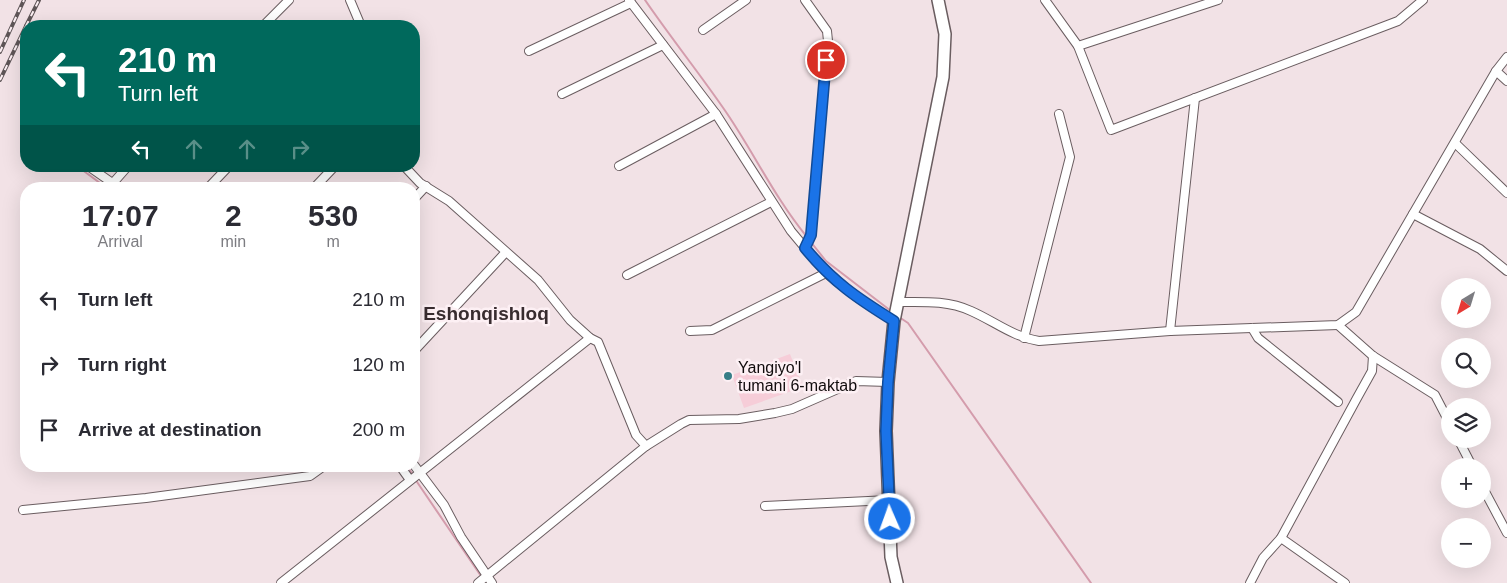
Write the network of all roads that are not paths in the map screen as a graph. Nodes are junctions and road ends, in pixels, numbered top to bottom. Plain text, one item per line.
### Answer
1 (288, 0) edge
2 (350, 0) edge
3 (746, 0) edge
4 (805, 0) edge
5 (938, 0) edge
6 (1045, 0) edge
7 (1218, 0) edge
8 (1423, 0) edge
9 (630, 2) edge
10 (269, 20) edge
11 (358, 20) edge
12 (703, 30) dead end
13 (663, 45) junction
14 (1078, 46) junction
15 (529, 51) dead end
16 (1507, 57) edge
17 (1496, 71) junction
18 (1507, 81) edge
19 (562, 94) dead end
20 (1195, 98) junction
21 (716, 114) junction
22 (1059, 114) dead end
23 (1455, 143) junction
24 (619, 166) dead end
25 (97, 172) edge
26 (123, 172) edge
27 (223, 172) edge
28 (329, 172) edge
29 (411, 172) edge
30 (112, 182) edge
31 (114, 182) edge
32 (214, 182) edge
33 (320, 182) edge
34 (426, 186) junction
35 (420, 192) edge
36 (1507, 194) edge
37 (771, 202) junction
38 (1413, 214) junction
39 (805, 248) junction
40 (505, 253) junction
41 (1507, 271) edge
42 (826, 273) junction
43 (627, 275) dead end
44 (897, 306) junction
45 (894, 321) junction
46 (1338, 326) junction
47 (1252, 328) junction
48 (690, 331) dead end
49 (1170, 331) junction
50 (590, 338) junction
51 (1024, 338) junction
52 (420, 345) edge
53 (1373, 356) junction
54 (888, 382) junction
55 (1338, 402) dead end
56 (1441, 407) edge
57 (646, 446) junction
58 (316, 472) edge
59 (404, 472) edge
60 (421, 473) junction
61 (410, 480) junction
62 (889, 500) junction
63 (1491, 503) edge
64 (765, 506) dead end
65 (23, 510) dead end
66 (1507, 533) edge
67 (1281, 538) junction
68 (486, 574) junction
69 (281, 583) edge
70 (478, 583) edge
71 (492, 583) edge
72 (897, 583) edge
73 (1250, 583) edge
74 (1345, 583) edge

1 - 10 street
2 - 11 street
3 - 12 street
4 - 39 street
5 - 44 main road
6 - 14 street
7 - 14 street
8 - 20 street
9 - 13 street
9 - 15 street
13 - 19 street
13 - 21 street
14 - 20 street
16 - 17 street
17 - 18 street
17 - 23 street
20 - 49 street
21 - 24 street
21 - 37 street
22 - 51 street
23 - 36 street
23 - 38 street
25 - 30 street
26 - 31 street
27 - 32 street
28 - 33 street
29 - 34 street
34 - 35 street
34 - 40 street
37 - 39 street
37 - 43 street
38 - 41 street
38 - 46 street
39 - 42 street
40 - 50 street
40 - 52 street
42 - 45 street
42 - 48 street
44 - 45 main road
44 - 51 street
45 - 54 main road
46 - 47 street
46 - 53 street
47 - 49 street
47 - 55 street
49 - 51 street
50 - 57 street
50 - 60 street
53 - 56 street
53 - 67 street
54 - 57 street
54 - 62 main road
57 - 68 street
58 - 65 street
59 - 61 street
60 - 61 street
60 - 68 street
61 - 69 street
62 - 64 street
62 - 72 main road
63 - 66 street
67 - 73 street
67 - 74 street
68 - 70 street
68 - 71 street

